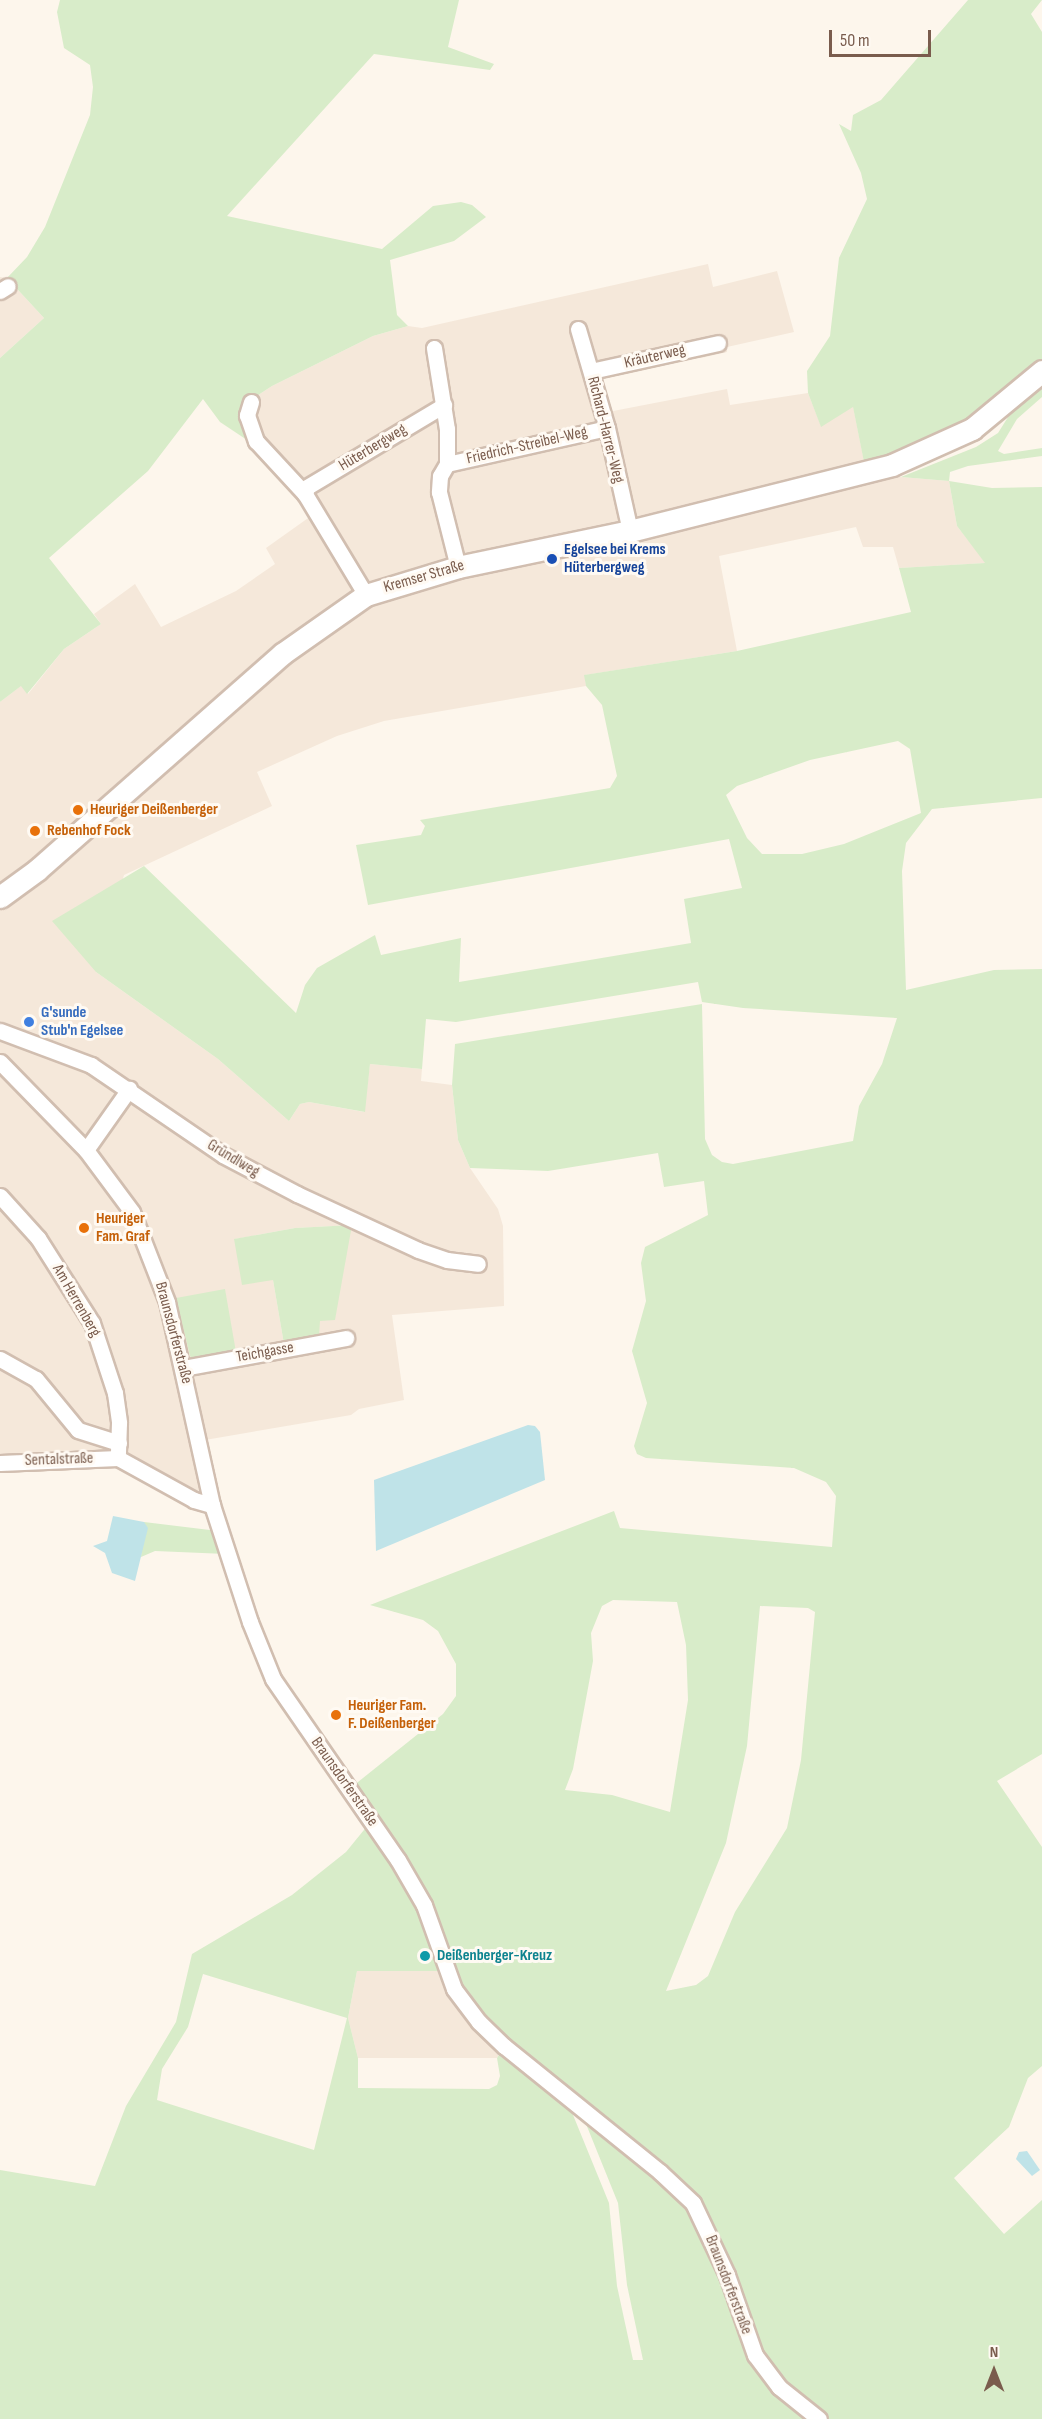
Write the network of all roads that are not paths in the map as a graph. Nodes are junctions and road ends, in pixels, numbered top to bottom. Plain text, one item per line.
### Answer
1 (578, 329) dead end
2 (718, 343) dead end
3 (434, 348) dead end
4 (591, 372) junction
5 (1042, 372) edge
6 (251, 402) dead end
7 (444, 405) junction
8 (607, 428) junction
9 (447, 464) junction
10 (305, 494) junction
11 (630, 531) junction
12 (458, 567) junction
13 (366, 595) junction
14 (0, 897) edge
15 (0, 1031) edge
16 (0, 1062) edge
17 (129, 1089) junction
18 (86, 1150) junction
19 (0, 1196) edge
20 (478, 1264) dead end
21 (346, 1338) dead end
22 (0, 1359) edge
23 (183, 1368) junction
24 (119, 1450) junction
25 (0, 1463) edge
26 (212, 1505) junction
27 (819, 2419) edge

1 - 4 street, Richard-Harrer-Weg
2 - 4 street, Kräuterweg
3 - 7 street
4 - 8 street, Richard-Harrer-Weg
5 - 11 street, Kremser Straße
6 - 10 street
7 - 9 street
7 - 10 street, Hüterbergweg
8 - 9 street, Friedrich-Streibel-Weg
8 - 11 street, Richard-Harrer-Weg
9 - 12 street
10 - 13 street
11 - 12 street, Kremser Straße
12 - 13 street, Kremser Straße
13 - 14 street, Kremser Straße
15 - 17 street, Gründlweg
16 - 18 street, Braunsdorferstraße
17 - 18 street
17 - 20 street, Gründlweg
18 - 23 street, Braunsdorferstraße
19 - 24 street, Am Herrenberg
21 - 23 street, Teichgasse
22 - 24 street
23 - 26 street, Braunsdorferstraße
24 - 25 street, Sentalstraße
24 - 26 street
26 - 27 street, Braunsdorferstraße

